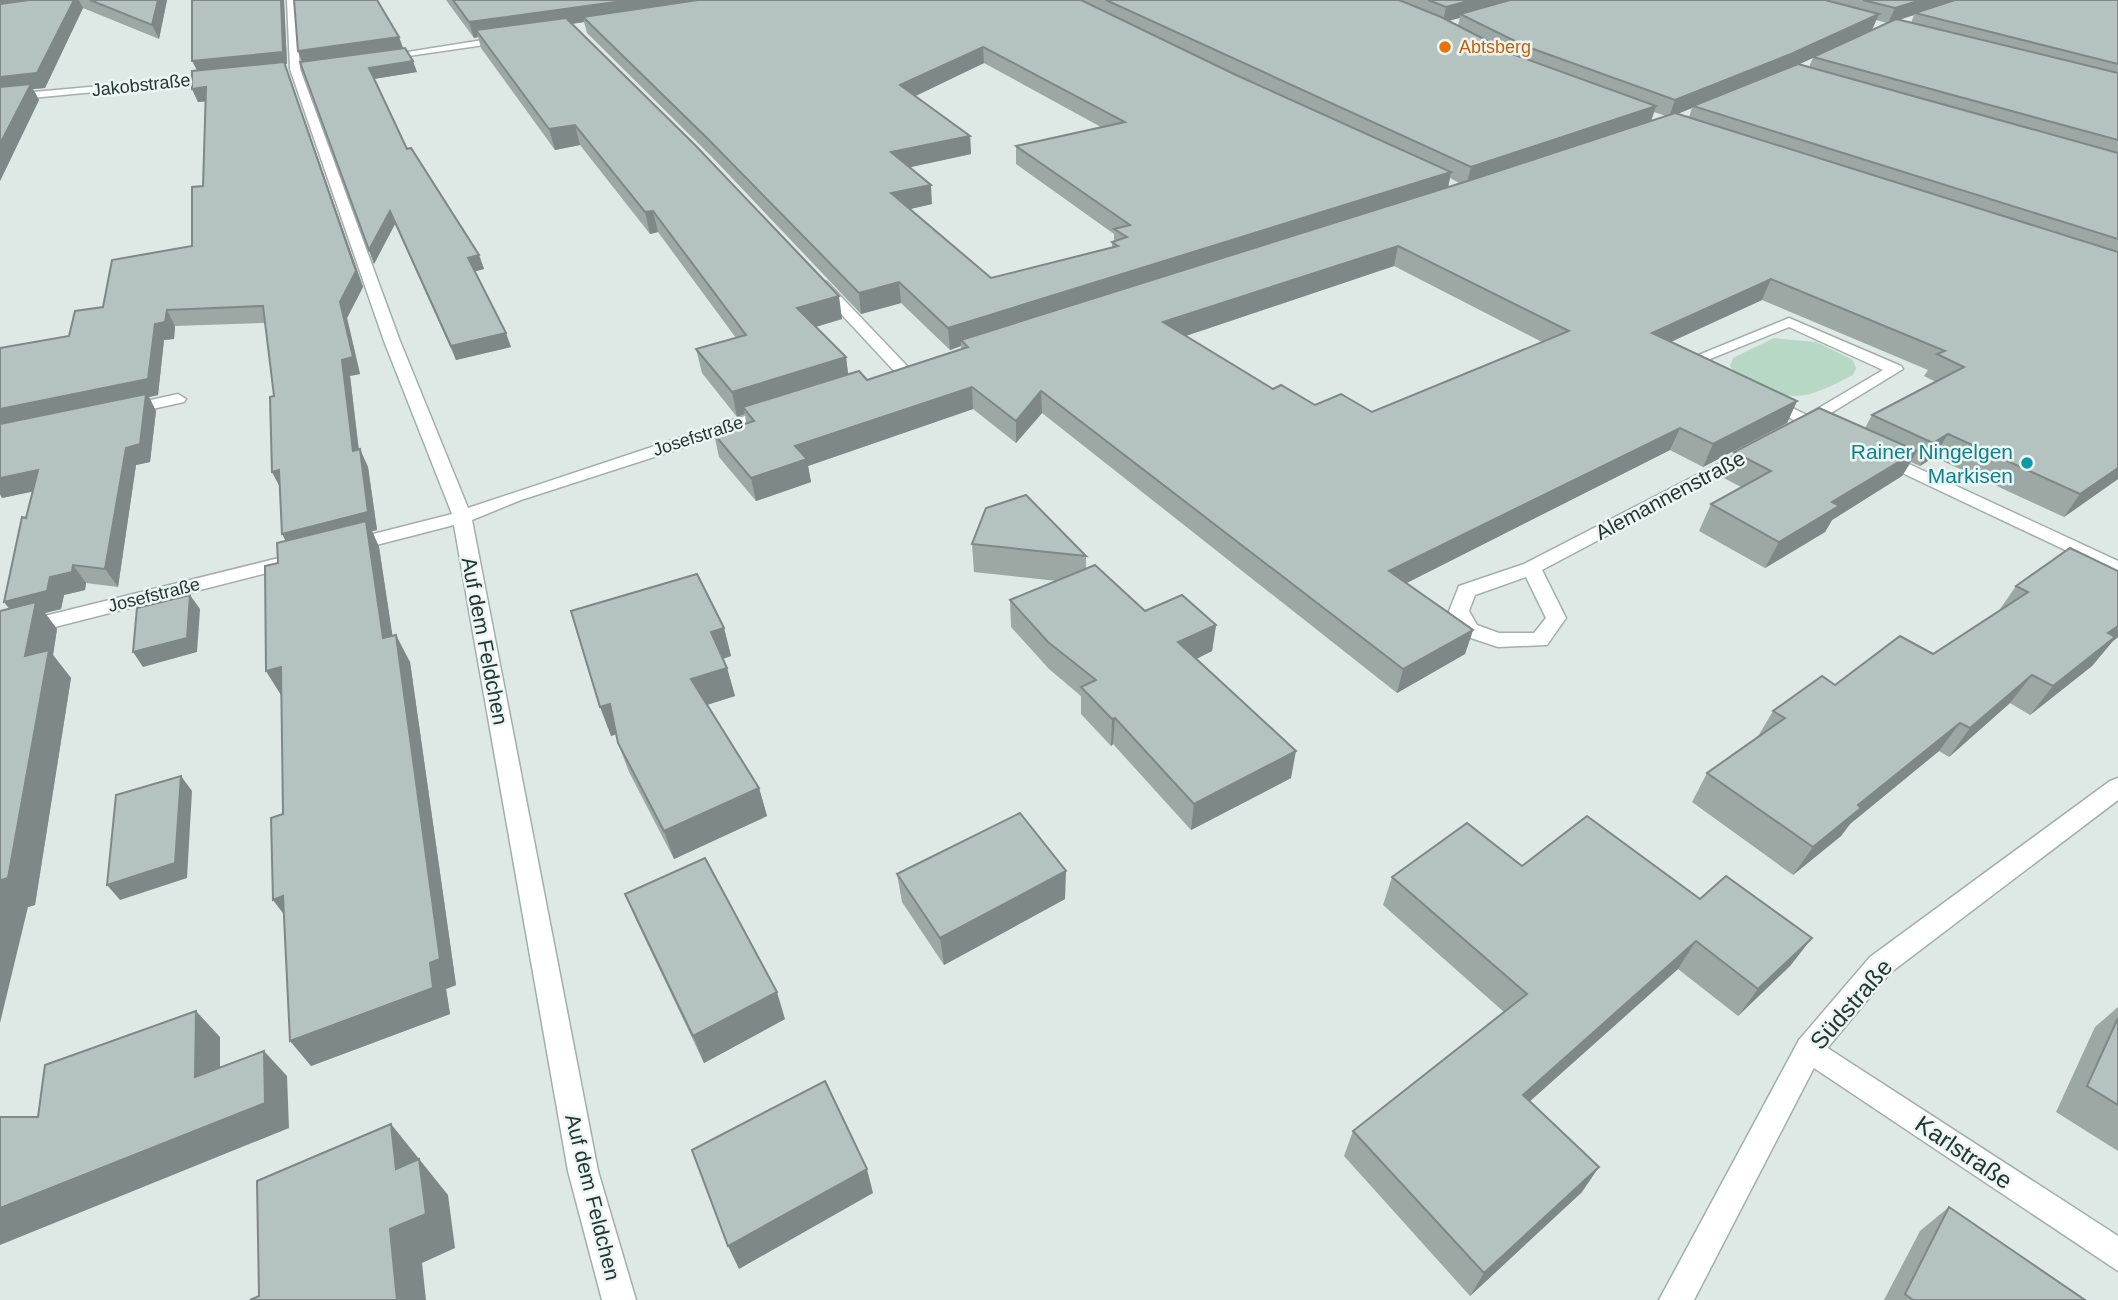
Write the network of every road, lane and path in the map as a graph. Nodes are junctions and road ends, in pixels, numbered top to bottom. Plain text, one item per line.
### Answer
1 (291, 0) edge
2 (521, 37) edge
3 (375, 58) edge
4 (229, 76) edge
5 (0, 99) edge
6 (811, 273) edge
7 (902, 370) edge
8 (178, 399) dead end
9 (786, 408) edge
10 (110, 413) edge
11 (1808, 422) junction
12 (1833, 434) edge
13 (1870, 452) edge
14 (462, 517) junction
15 (1531, 568) junction
16 (2118, 569) edge
17 (0, 634) edge
18 (2118, 788) edge
19 (1809, 1049) junction
20 (2118, 1255) edge
21 (619, 1300) edge
22 (1676, 1300) edge

1 - 14 street, Auf dem Feldchen
2 - 3 street
4 - 5 street, Jakobstraße
6 - 7 street
8 - 10 street
9 - 14 street, Josefstraße
11 - 11 street, Alemannenstraße
11 - 12 street, Alemannenstraße
11 - 15 street, Alemannenstraße
13 - 16 street
14 - 17 street, Josefstraße
14 - 21 street, Auf dem Feldchen
15 - 15 street, Alemannenstraße
18 - 19 street, Südstraße
19 - 20 street, Karlstraße
19 - 22 street, Südstraße

